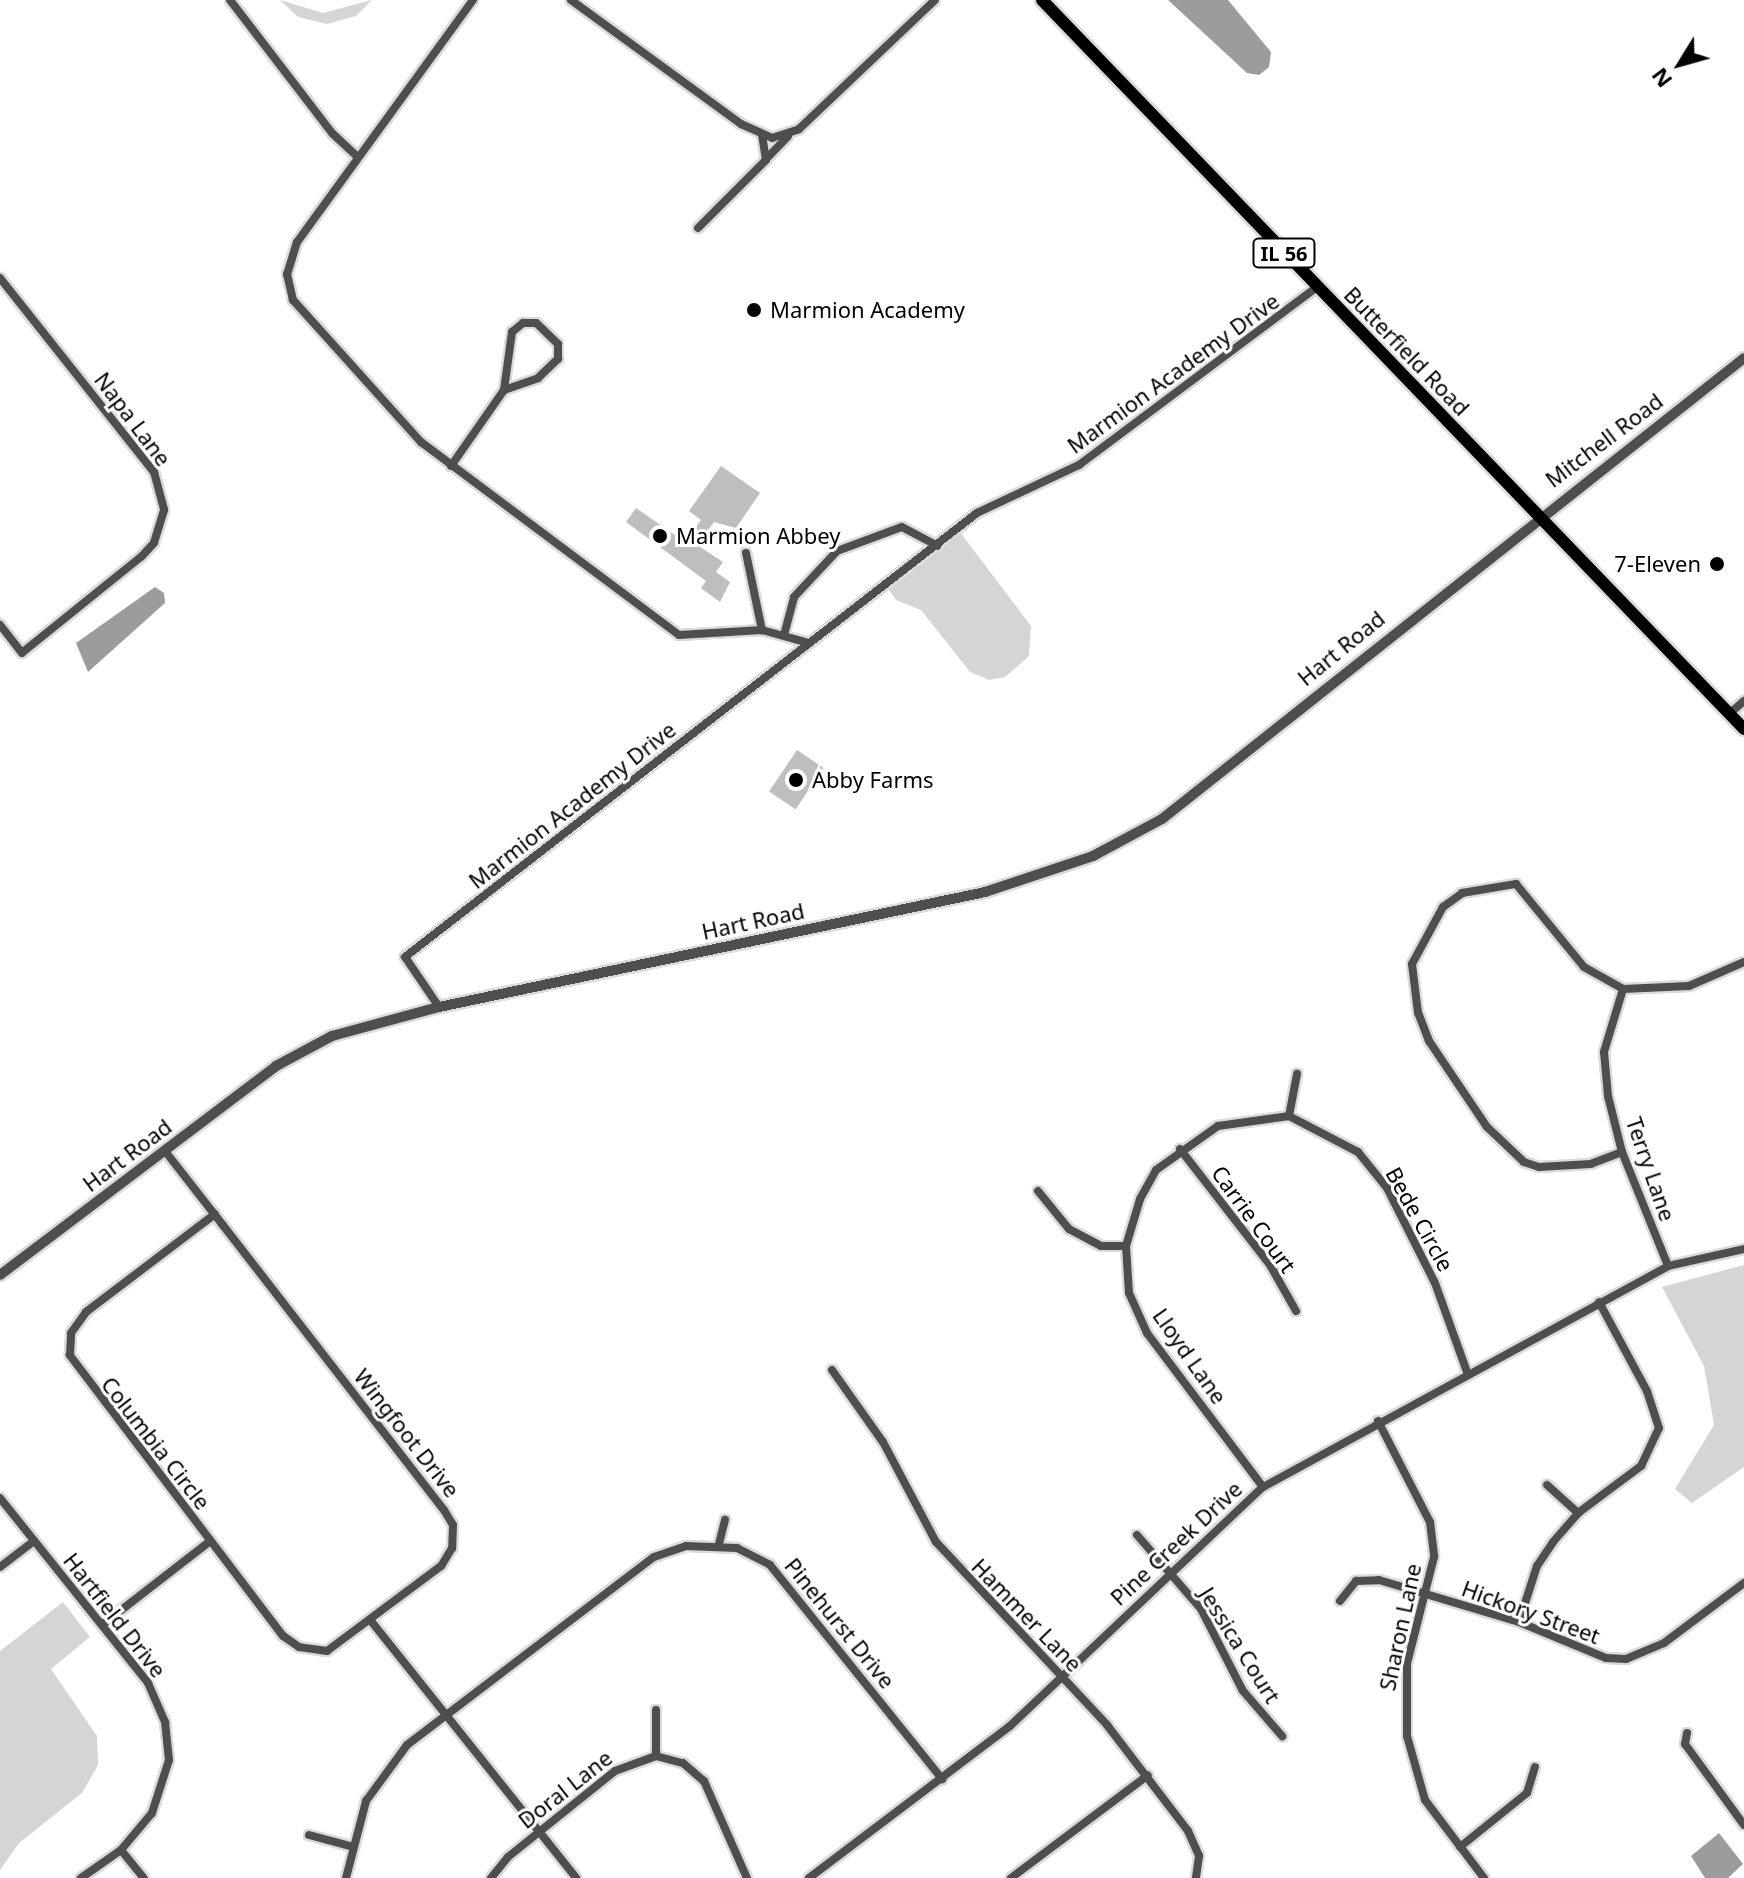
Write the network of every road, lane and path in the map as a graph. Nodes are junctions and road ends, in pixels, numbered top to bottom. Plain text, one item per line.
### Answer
1 (230, 0) edge
2 (473, 0) edge
3 (571, 0) edge
4 (942, 0) edge
5 (1042, 0) edge
6 (933, 3) edge
7 (762, 136) junction
8 (789, 136) junction
9 (358, 157) junction
10 (766, 160) junction
11 (698, 228) dead end
12 (0, 278) edge
13 (1317, 287) junction
14 (1744, 358) edge
15 (504, 390) junction
16 (451, 466) junction
17 (1537, 516) junction
18 (937, 546) junction
19 (746, 553) dead end
20 (1488, 555) joint
21 (0, 625) edge
22 (762, 630) junction
23 (784, 635) junction
24 (809, 643) junction
25 (1744, 701) edge
26 (1729, 714) junction
27 (1744, 729) edge
28 (1744, 962) edge
29 (1623, 989) junction
30 (439, 1007) junction
31 (1297, 1074) dead end
32 (1289, 1116) junction
33 (1180, 1149) junction
34 (165, 1151) junction
35 (1622, 1152) junction
36 (1038, 1191) dead end
37 (215, 1214) junction
38 (1126, 1246) junction
39 (1744, 1249) edge
40 (1668, 1266) junction
41 (0, 1275) edge
42 (1599, 1302) junction
43 (1296, 1311) dead end
44 (832, 1370) dead end
45 (1467, 1372) junction
46 (1378, 1421) junction
47 (1547, 1485) dead end
48 (1263, 1487) junction
49 (0, 1498) edge
50 (1578, 1513) junction
51 (725, 1520) dead end
52 (1137, 1535) dead end
53 (34, 1541) junction
54 (209, 1542) junction
55 (719, 1544) junction
56 (0, 1567) edge
57 (1168, 1573) junction
58 (1744, 1583) edge
59 (1428, 1594) junction
60 (1340, 1601) dead end
61 (371, 1621) junction
62 (1519, 1622) junction
63 (102, 1625) junction
64 (1062, 1677) junction
65 (656, 1710) dead end
66 (445, 1714) junction
67 (1687, 1733) dead end
68 (1282, 1736) dead end
69 (656, 1756) junction
70 (1535, 1767) dead end
71 (1148, 1775) junction
72 (942, 1779) junction
73 (1744, 1825) edge
74 (538, 1831) junction
75 (309, 1835) dead end
76 (350, 1846) junction
77 (1460, 1847) junction
78 (121, 1850) junction
79 (81, 1878) edge
80 (144, 1878) edge
81 (346, 1878) edge
82 (491, 1878) edge
83 (576, 1878) edge
84 (747, 1878) edge
85 (809, 1878) edge
86 (1011, 1878) edge
87 (1196, 1878) edge
88 (1484, 1878) edge

1 - 9 street
2 - 9 street
3 - 7 street
4 - 6 street
5 - 13 main road, Butterfield Road / IL 56
6 - 8 street
7 - 8 street
7 - 10 street
8 - 10 street
9 - 16 street
10 - 11 street
12 - 21 street, Napa Lane
13 - 17 main road, Butterfield Road / IL 56
13 - 18 street, Marmion Academy Drive
14 - 17 street, Mitchell Road
15 - 15 street
15 - 16 street
16 - 22 street
17 - 20 street, Mitchell Road
17 - 26 main road, Butterfield Road / IL 56
18 - 23 street
18 - 24 street, Marmion Academy Drive
19 - 22 street
20 - 30 street, Hart Road
22 - 23 street
23 - 24 street
24 - 30 street, Marmion Academy Drive
25 - 26 street
26 - 27 main road, Butterfield Road / IL 56
28 - 29 street
29 - 35 street, Terry Lane
29 - 35 street
30 - 34 street, Hart Road
31 - 32 street
32 - 33 street
32 - 45 street, Bede Circle
33 - 38 street
33 - 43 street, Carrie Court
34 - 37 street, Wingfoot Drive
34 - 41 street, Hart Road
35 - 40 street, Terry Lane
36 - 38 street
37 - 54 street, Columbia Circle
37 - 61 street, Wingfoot Drive
38 - 48 street, Lloyd Lane
39 - 40 street, Pine Creek Drive
40 - 42 street, Pine Creek Drive
42 - 45 street, Pine Creek Drive
42 - 50 street
44 - 64 street, Hammer Lane
45 - 46 street, Pine Creek Drive
46 - 48 street, Pine Creek Drive
46 - 59 street, Sharon Lane
47 - 50 street
48 - 57 street, Pine Creek Drive
49 - 53 street, Hartfield Drive
50 - 62 street
51 - 55 street
52 - 57 street, Jessica Court
53 - 56 street
53 - 63 street, Hartfield Drive
54 - 61 street, Columbia Circle
54 - 63 street
55 - 66 street, Pinehurst Drive
55 - 72 street, Pinehurst Drive
57 - 64 street, Pine Creek Drive
57 - 68 street, Jessica Court
58 - 62 street, Hickory Street
59 - 60 street, Hickory Street
59 - 62 street, Hickory Street
59 - 77 street, Sharon Lane
61 - 66 street
63 - 78 street, Hartfield Drive
64 - 71 street, Hammer Lane
64 - 72 street, Pine Creek Drive
65 - 69 street
66 - 74 street
66 - 76 street, Pinehurst Drive
67 - 73 street
69 - 74 street, Doral Lane
69 - 84 street
70 - 77 street
71 - 86 street
71 - 87 street, Hammer Lane
72 - 85 street, Pine Creek Drive
74 - 82 street, Doral Lane
74 - 83 street
75 - 76 street
76 - 81 street, Pinehurst Drive
77 - 88 street, Sharon Lane
78 - 79 street, Hartfield Drive
78 - 80 street

